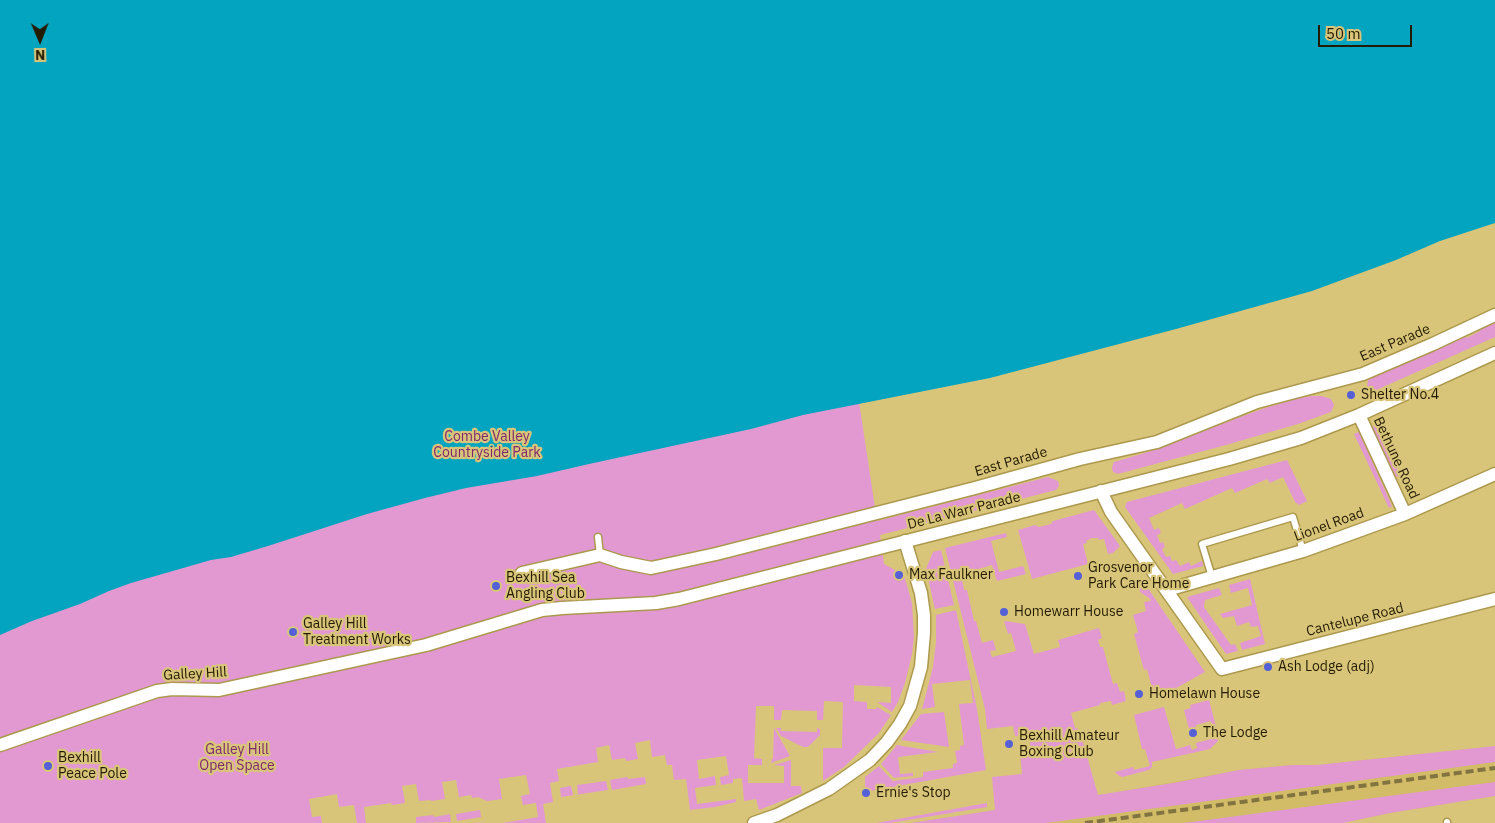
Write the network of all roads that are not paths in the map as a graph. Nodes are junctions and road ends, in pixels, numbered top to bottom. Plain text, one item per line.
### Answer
1 (1495, 315) edge
2 (1495, 353) edge
3 (1359, 415) junction
4 (1495, 474) edge
5 (1101, 491) junction
6 (1405, 514) junction
7 (598, 537) dead end
8 (905, 541) junction
9 (1303, 551) junction
10 (600, 555) junction
11 (522, 573) dead end
12 (1212, 577) junction
13 (1167, 590) junction
14 (1495, 599) edge
15 (426, 645) joint
16 (0, 745) edge
17 (754, 823) edge

1 - 10 street, East Parade
2 - 3 street, De La Warr Parade
3 - 5 street, De La Warr Parade
3 - 6 street, Bethune Road
4 - 6 street, Lionel Road
5 - 8 street, De La Warr Parade
5 - 13 street
6 - 9 street, Lionel Road
7 - 10 lane
8 - 15 street, De La Warr Parade
8 - 17 street
9 - 12 street, Lionel Road
9 - 12 lane
10 - 11 street
12 - 13 street, Lionel Road
13 - 14 street, Cantelupe Road
15 - 16 street, Galley Hill

